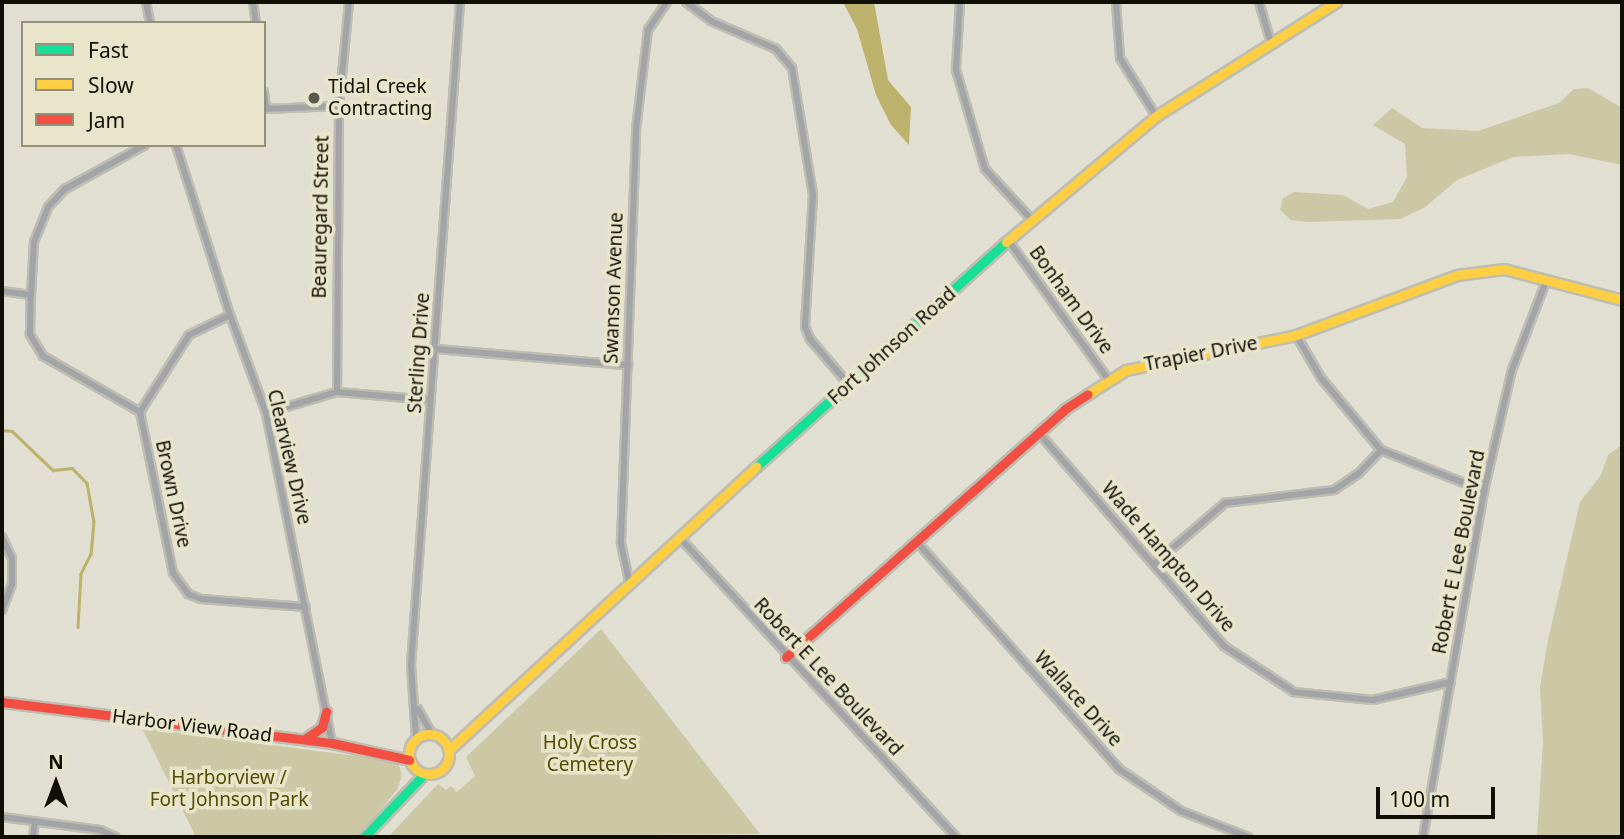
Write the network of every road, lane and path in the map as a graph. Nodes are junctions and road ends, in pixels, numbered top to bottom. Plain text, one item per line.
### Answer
1 (146, 2) edge
2 (253, 2) edge
3 (349, 2) edge
4 (460, 2) edge
5 (667, 2) edge
6 (686, 2) edge
7 (960, 2) edge
8 (1116, 2) edge
9 (1259, 2) edge
10 (1336, 2) edge
11 (150, 21) edge
12 (256, 21) edge
13 (1271, 43) junction
14 (339, 106) junction
15 (266, 108) edge
16 (1156, 116) junction
17 (141, 147) edge
18 (177, 147) edge
19 (1031, 219) junction
20 (1008, 240) junction
21 (1547, 279) junction
22 (2, 291) edge
23 (31, 295) junction
24 (1622, 300) edge
25 (230, 315) junction
26 (1296, 335) junction
27 (436, 349) junction
28 (628, 365) junction
29 (1108, 379) junction
30 (850, 386) junction
31 (337, 391) junction
32 (430, 400) junction
33 (140, 412) junction
34 (266, 413) junction
35 (1038, 432) junction
36 (1381, 450) junction
37 (1484, 491) junction
38 (2, 537) edge
39 (679, 537) junction
40 (916, 541) junction
41 (1154, 564) junction
42 (629, 581) junction
43 (306, 607) junction
44 (2, 610) edge
45 (786, 657) junction
46 (1451, 682) junction
47 (2, 702) edge
48 (417, 707) junction
49 (326, 712) junction
50 (475, 725) junction
51 (432, 734) junction
52 (442, 738) junction
53 (303, 740) junction
54 (414, 740) junction
55 (332, 743) junction
56 (449, 750) junction
57 (383, 751) junction
58 (410, 762) junction
59 (424, 774) junction
60 (400, 794) junction
61 (2, 817) edge
62 (35, 821) junction
63 (33, 837) edge
64 (116, 837) edge
65 (364, 837) edge
66 (956, 837) edge
67 (1248, 837) edge
68 (1423, 837) edge

1 - 11 street
2 - 12 street
3 - 14 street, Beauregard Street
4 - 27 street, Sterling Drive
5 - 28 street, Swanson Avenue
6 - 30 street
7 - 19 street
8 - 16 street
9 - 13 street
10 - 13 street, Fort Johnson Road
13 - 16 street, Fort Johnson Road
14 - 15 street
14 - 31 street, Beauregard Street
16 - 19 street, Fort Johnson Road
17 - 23 street
18 - 25 street, Clearview Drive
19 - 20 street, Fort Johnson Road
20 - 29 street, Bonham Drive
20 - 30 street, Fort Johnson Road
21 - 24 street, Trapier Drive
21 - 26 street, Trapier Drive
21 - 37 street, Robert E Lee Boulevard
22 - 23 street
23 - 33 street
25 - 33 street
25 - 34 street, Clearview Drive
26 - 29 street, Trapier Drive
26 - 36 street
27 - 28 street
27 - 32 street, Sterling Drive
28 - 42 street, Swanson Avenue
29 - 35 street, Trapier Drive
30 - 39 street, Fort Johnson Road
31 - 32 street
31 - 34 street
32 - 48 street, Sterling Drive
33 - 43 street, Brown Drive
34 - 43 street, Clearview Drive
35 - 40 street, Trapier Drive
35 - 41 street, Wade Hampton Drive
36 - 37 street
36 - 41 street
37 - 46 street, Robert E Lee Boulevard
38 - 44 street
39 - 42 street, Fort Johnson Road
39 - 45 street, Robert E Lee Boulevard
40 - 45 street, Trapier Drive
40 - 67 street, Wallace Drive
41 - 46 street, Wade Hampton Drive
42 - 50 street, Fort Johnson Road
43 - 49 street, Clearview Drive
45 - 66 street, Robert E Lee Boulevard
46 - 68 street, Robert E Lee Boulevard
47 - 53 street, Harbor View Road
48 - 51 street, Sterling Drive
48 - 54 street, Sterling Drive
49 - 53 street
49 - 55 street, Clearview Drive
50 - 52 street, Fort Johnson Road
50 - 56 street, Fort Johnson Road
51 - 52 street
51 - 54 street
52 - 56 street
53 - 55 street, Harbor View Road
54 - 57 street, Harbor View Road
54 - 58 street
55 - 57 street, Harbor View Road
56 - 59 street
57 - 58 street, Harbor View Road
58 - 59 street
58 - 60 street
59 - 60 street
60 - 65 street
61 - 62 street
62 - 63 street
62 - 64 street

